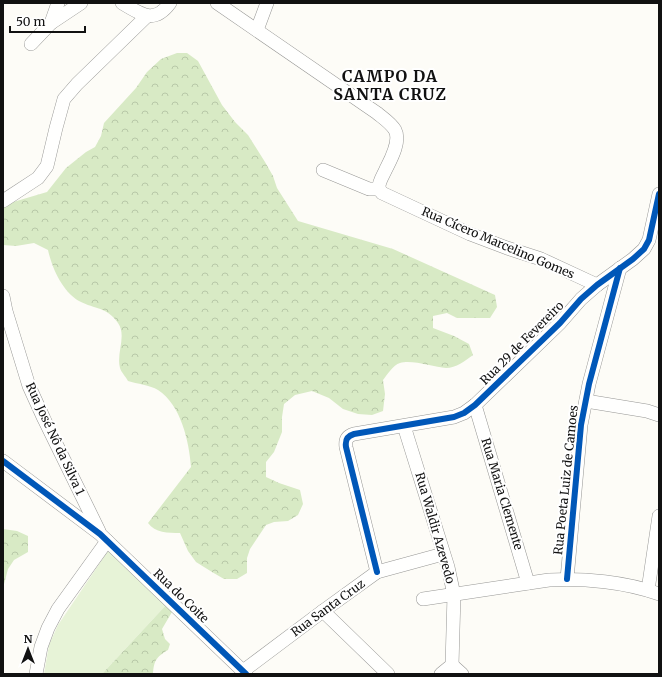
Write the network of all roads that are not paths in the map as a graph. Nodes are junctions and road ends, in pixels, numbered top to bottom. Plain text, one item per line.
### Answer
1 (58, 3) edge
2 (81, 3) edge
3 (122, 3) edge
4 (170, 3) edge
5 (217, 3) edge
6 (267, 3) edge
7 (147, 16) junction
8 (51, 23) junction
9 (257, 30) junction
10 (31, 44) dead end
11 (323, 170) dead end
12 (379, 190) junction
13 (659, 194) edge
14 (3, 201) edge
15 (620, 268) junction
16 (596, 285) junction
17 (3, 296) edge
18 (5, 313) edge
19 (586, 401) junction
20 (475, 405) junction
21 (659, 415) edge
22 (404, 426) junction
23 (3, 461) edge
24 (659, 516) edge
25 (104, 537) junction
26 (443, 554) junction
27 (377, 572) junction
28 (567, 579) junction
29 (528, 583) junction
30 (653, 592) edge
31 (454, 595) junction
32 (423, 599) dead end
33 (323, 610) junction
34 (452, 665) junction
35 (245, 673) edge
36 (36, 674) edge
37 (388, 674) edge
38 (441, 674) edge
39 (462, 674) edge

1 - 8 street
2 - 8 street
3 - 7 street
4 - 7 street
5 - 9 street
6 - 9 street
7 - 14 street
8 - 10 street
9 - 12 street
11 - 12 street, Rua Cícero Marcelino Gomes
12 - 16 street, Rua Cícero Marcelino Gomes
13 - 15 street, Rua 29 de Fevereiro
15 - 16 street, Rua 29 de Fevereiro
15 - 19 street, Rua Poeta Luiz de Camoes
16 - 20 street, Rua 29 de Fevereiro
17 - 18 street, Rua José Nô da Silva 1
18 - 25 street, Rua José Nô da Silva 1
19 - 21 street
19 - 28 street, Rua Poeta Luiz de Camoes
20 - 22 street, Rua 29 de Fevereiro
20 - 29 street, Rua Maria Clemente
22 - 26 street, Rua Waldir Azevedo
22 - 27 street, Rua 29 de Fevereiro
23 - 25 street
24 - 30 street
25 - 35 street, Rua do Coite
25 - 36 street
26 - 27 street, Rua Santa Cruz
26 - 31 street, Rua Waldir Azevedo
27 - 33 street, Rua Santa Cruz
28 - 29 street
28 - 30 street
29 - 31 street
31 - 32 street
31 - 34 street, Rua Waldir Azevedo
33 - 35 street, Rua Santa Cruz
33 - 37 street
34 - 38 street
34 - 39 street

